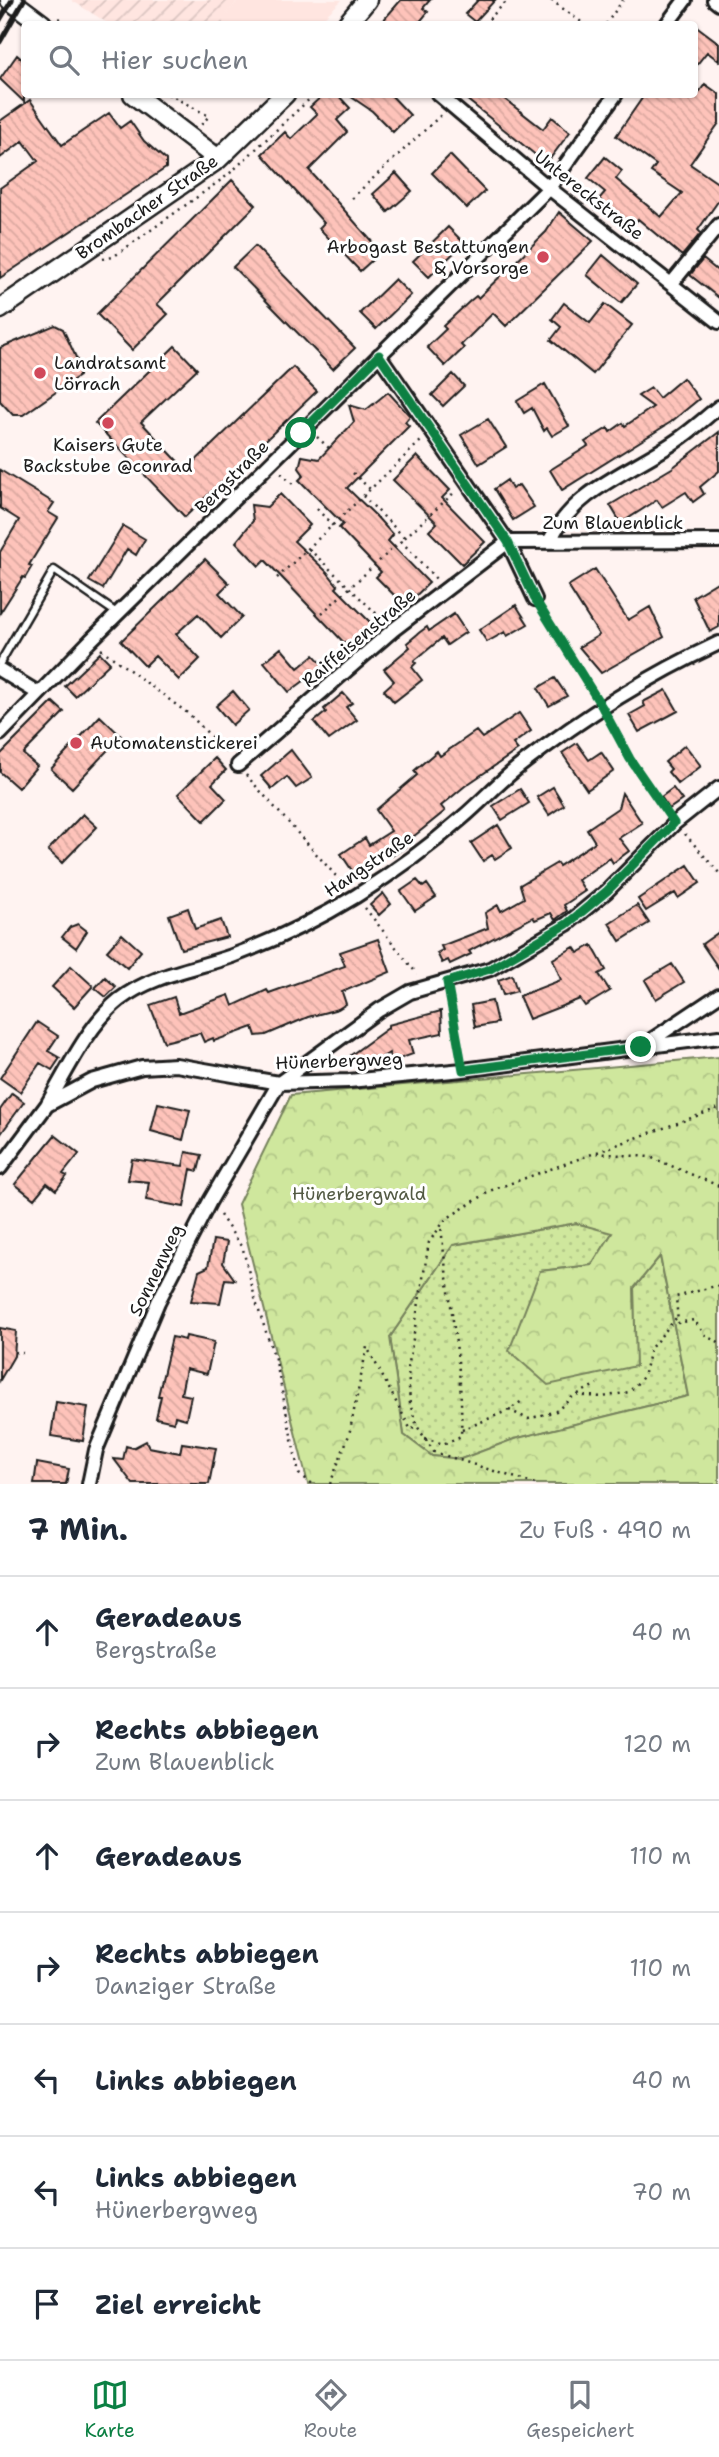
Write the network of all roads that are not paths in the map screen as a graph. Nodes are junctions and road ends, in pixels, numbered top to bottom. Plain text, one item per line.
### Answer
1 (10, 0) edge
2 (368, 0) edge
3 (685, 0) edge
4 (714, 0) edge
5 (719, 4) edge
6 (38, 21) edge
7 (352, 21) edge
8 (669, 21) edge
9 (138, 98) edge
10 (281, 98) edge
11 (442, 98) edge
12 (612, 98) edge
13 (218, 159) junction
14 (549, 188) junction
15 (717, 228) edge
16 (672, 283) junction
17 (0, 309) edge
18 (719, 322) edge
19 (379, 355) junction
20 (719, 407) edge
21 (550, 540) junction
22 (719, 541) edge
23 (508, 542) junction
24 (535, 599) road end
25 (118, 614) junction
26 (719, 643) edge
27 (0, 663) edge
28 (0, 670) edge
29 (38, 693) junction
30 (0, 734) edge
31 (238, 765) road end
32 (719, 788) edge
33 (719, 995) edge
34 (719, 1037) edge
35 (641, 1047) junction
36 (279, 1083) junction
37 (47, 1105) junction
38 (0, 1168) edge
39 (89, 1484) edge

1 - 6 main road
2 - 7 main road
3 - 8 street
4 - 5 street
9 - 13 main road
10 - 13 main road, Brombacher Straße
11 - 14 street, Untereckstraße
12 - 14 street, Bergstraße
13 - 17 main road, Brombacher Straße
14 - 16 street, Untereckstraße
14 - 19 street, Bergstraße
15 - 16 street
16 - 18 street, Untereckstraße
19 - 23 street
19 - 25 street, Bergstraße
20 - 21 street
21 - 22 street, Zum Blauenblick
21 - 23 street, Zum Blauenblick
23 - 24 street
23 - 31 street, Raiffeisenstraße
25 - 27 lane
25 - 29 street, Bergstraße
26 - 37 street, Hangstraße
28 - 29 street
29 - 30 street, Bergstraße
32 - 36 street
33 - 35 street
34 - 35 street, Hünerbergweg
35 - 36 street, Hünerbergweg
36 - 37 street, Hünerbergweg
36 - 39 street, Sonnenweg
37 - 38 street, Hünerbergweg

